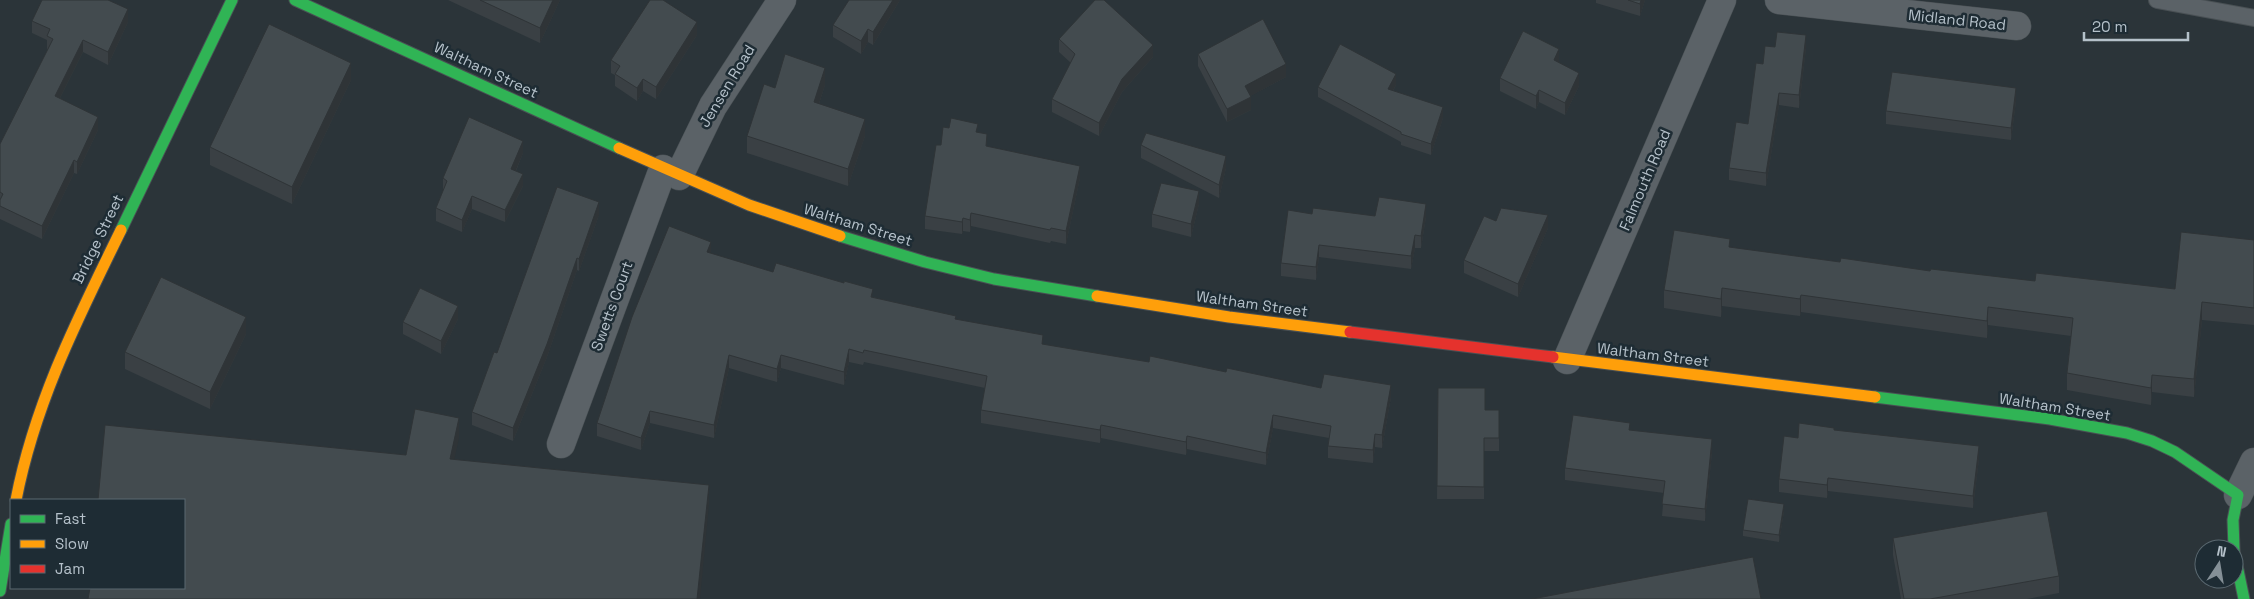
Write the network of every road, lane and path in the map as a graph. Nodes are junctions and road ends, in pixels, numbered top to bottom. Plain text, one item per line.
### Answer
1 (232, 0) edge
2 (296, 0) edge
3 (782, 0) edge
4 (1722, 0) edge
5 (1779, 0) edge
6 (2157, 0) edge
7 (2254, 18) edge
8 (2017, 26) dead end
9 (671, 172) junction
10 (1567, 360) junction
11 (561, 444) dead end
12 (2254, 462) edge
13 (2238, 495) junction
14 (16, 499) edge
15 (10, 530) edge
16 (2234, 539) edge
17 (0, 591) edge

1 - 14 street, Bridge Street
2 - 9 street, Waltham Street
3 - 9 street, Jensen Road
4 - 10 street, Falmouth Road
5 - 8 street, Midland Road
6 - 7 lane
9 - 10 street, Waltham Street
9 - 11 street, Swetts Court
10 - 13 street, Waltham Street
12 - 13 street
13 - 16 street
15 - 17 street

